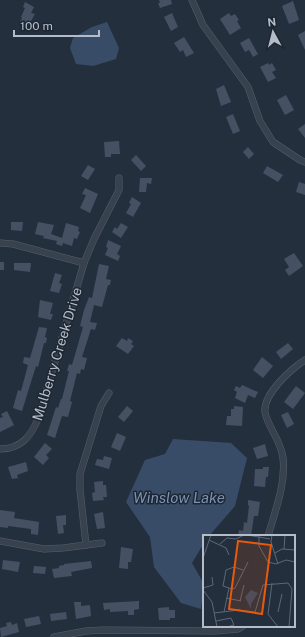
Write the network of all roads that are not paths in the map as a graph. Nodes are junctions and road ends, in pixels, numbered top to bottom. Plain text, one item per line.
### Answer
1 (192, 0) edge
2 (305, 162) edge
3 (119, 178) dead end
4 (0, 243) edge
5 (84, 263) junction
6 (305, 360) edge
7 (109, 393) dead end
8 (0, 449) edge
9 (268, 535) edge
10 (0, 541) edge
11 (102, 543) dead end
12 (86, 545) junction
13 (241, 627) edge
14 (54, 637) edge

1 - 2 street
3 - 5 street, Mulberry Creek Drive
4 - 5 street
5 - 8 street, Mulberry Creek Drive
6 - 9 street
7 - 12 street
10 - 12 street
11 - 12 street
13 - 14 street

